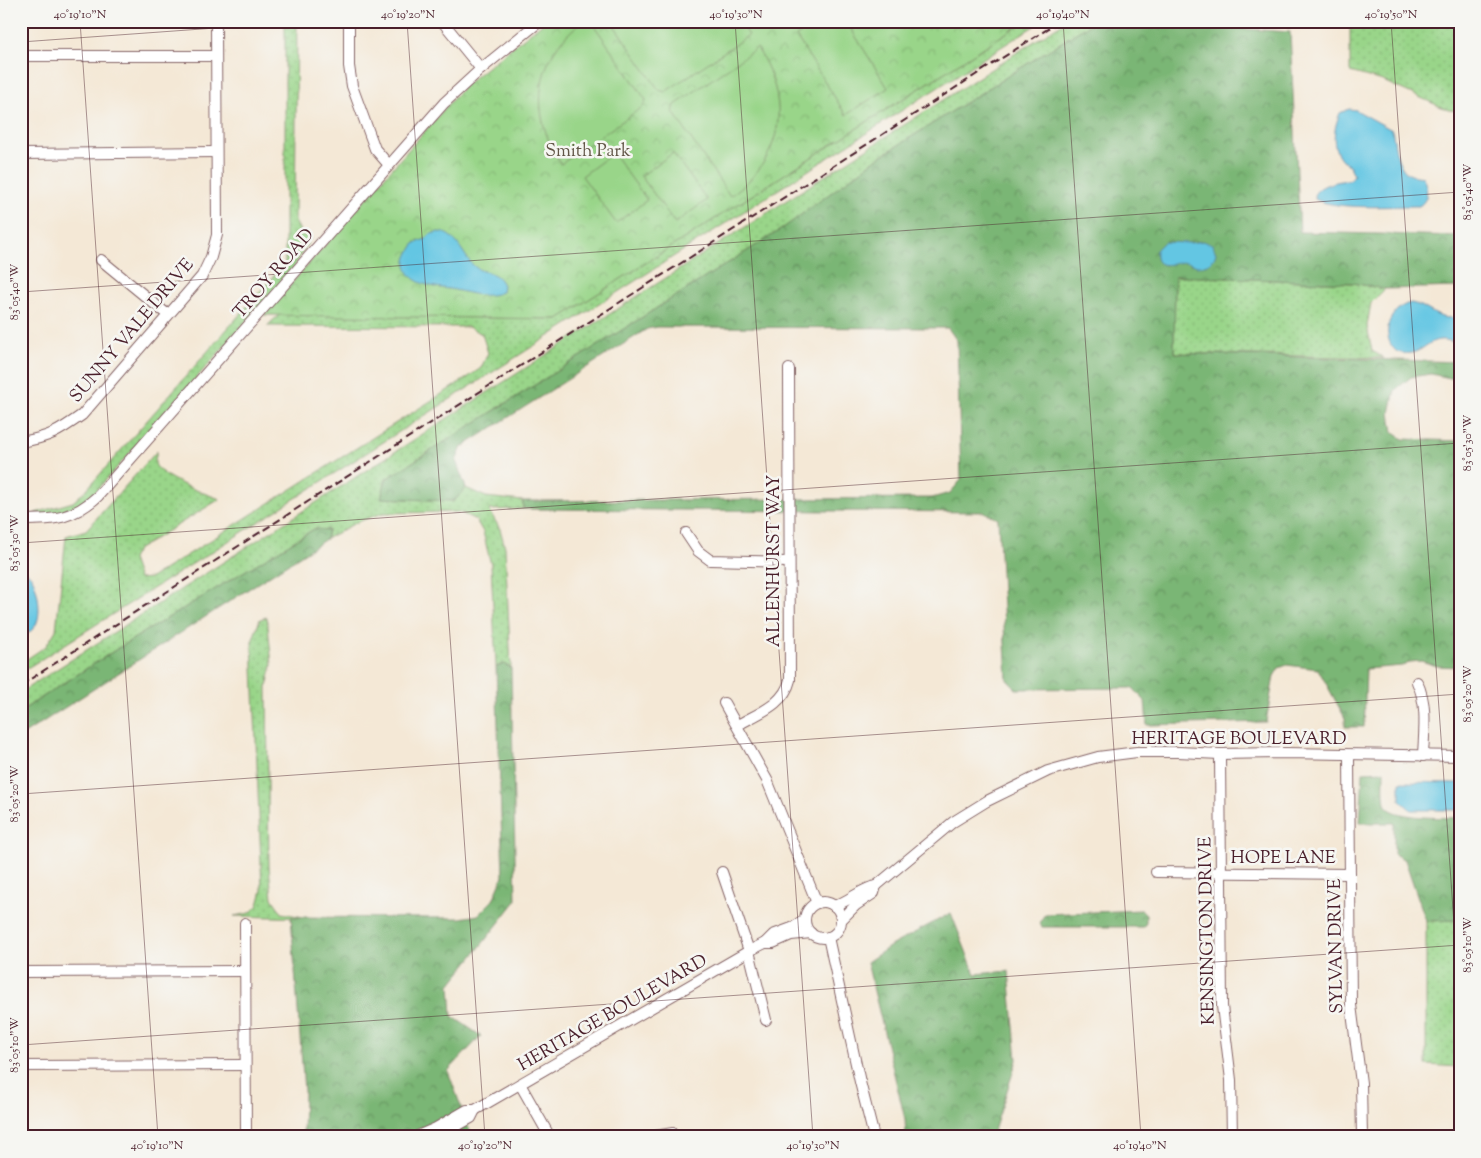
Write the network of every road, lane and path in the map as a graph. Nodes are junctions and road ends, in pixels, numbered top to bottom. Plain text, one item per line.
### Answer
1 (216, 21) edge
2 (349, 21) edge
3 (442, 21) edge
4 (540, 21) edge
5 (21, 56) edge
6 (216, 56) junction
7 (481, 69) junction
8 (216, 152) junction
9 (21, 154) edge
10 (389, 165) junction
11 (101, 260) dead end
12 (168, 316) junction
13 (789, 369) dead end
14 (21, 442) edge
15 (21, 520) edge
16 (686, 533) dead end
17 (789, 562) junction
18 (1417, 682) dead end
19 (724, 702) dead end
20 (738, 725) junction
21 (1220, 754) junction
22 (1349, 755) junction
23 (1423, 756) junction
24 (1460, 756) edge
25 (722, 872) dead end
26 (1156, 872) dead end
27 (1220, 873) junction
28 (1350, 874) junction
29 (876, 886) junction
30 (817, 903) junction
31 (834, 906) junction
32 (806, 920) junction
33 (841, 920) junction
34 (245, 923) dead end
35 (811, 933) junction
36 (828, 938) junction
37 (765, 943) junction
38 (750, 951) junction
39 (245, 971) junction
40 (21, 972) edge
41 (766, 1020) dead end
42 (245, 1064) junction
43 (21, 1066) edge
44 (520, 1084) junction
45 (475, 1110) junction
46 (672, 1133) dead end
47 (246, 1137) edge
48 (415, 1137) edge
49 (437, 1137) edge
50 (550, 1137) edge
51 (649, 1137) edge
52 (874, 1137) edge
53 (1232, 1137) edge
54 (1362, 1137) edge

1 - 6 street, SUNNY VALE DRIVE
2 - 10 street
3 - 7 street
4 - 7 street, TROY ROAD
5 - 6 street
6 - 8 street, SUNNY VALE DRIVE
7 - 10 street, TROY ROAD
8 - 9 street
8 - 12 street, SUNNY VALE DRIVE
10 - 15 street, TROY ROAD
11 - 12 street
12 - 14 street, SUNNY VALE DRIVE
13 - 17 street, ALLENHURST WAY
16 - 17 street
17 - 20 street, ALLENHURST WAY
18 - 23 street
19 - 20 street
20 - 30 street
21 - 22 street, HERITAGE BOULEVARD
21 - 27 street, KENSINGTON DRIVE
21 - 29 street, HERITAGE BOULEVARD
22 - 23 street, HERITAGE BOULEVARD
22 - 28 street, SYLVAN DRIVE
23 - 24 street, HERITAGE BOULEVARD
25 - 38 street
26 - 27 street, HOPE LANE
27 - 28 street, HOPE LANE
27 - 53 street, KENSINGTON DRIVE
28 - 54 street, SYLVAN DRIVE
29 - 31 street, HERITAGE BOULEVARD
29 - 33 street, HERITAGE BOULEVARD
30 - 31 street
30 - 32 street
31 - 33 street
32 - 35 street
32 - 37 street, HERITAGE BOULEVARD
33 - 36 street
34 - 39 street
35 - 36 street
35 - 37 street, HERITAGE BOULEVARD
36 - 52 street
37 - 38 street, HERITAGE BOULEVARD
38 - 41 street
38 - 44 street, HERITAGE BOULEVARD
39 - 40 street
39 - 42 street
42 - 43 street
42 - 47 street
44 - 45 street, HERITAGE BOULEVARD
44 - 50 street
45 - 48 street, HERITAGE BOULEVARD
45 - 49 street, HERITAGE BOULEVARD
46 - 51 street

